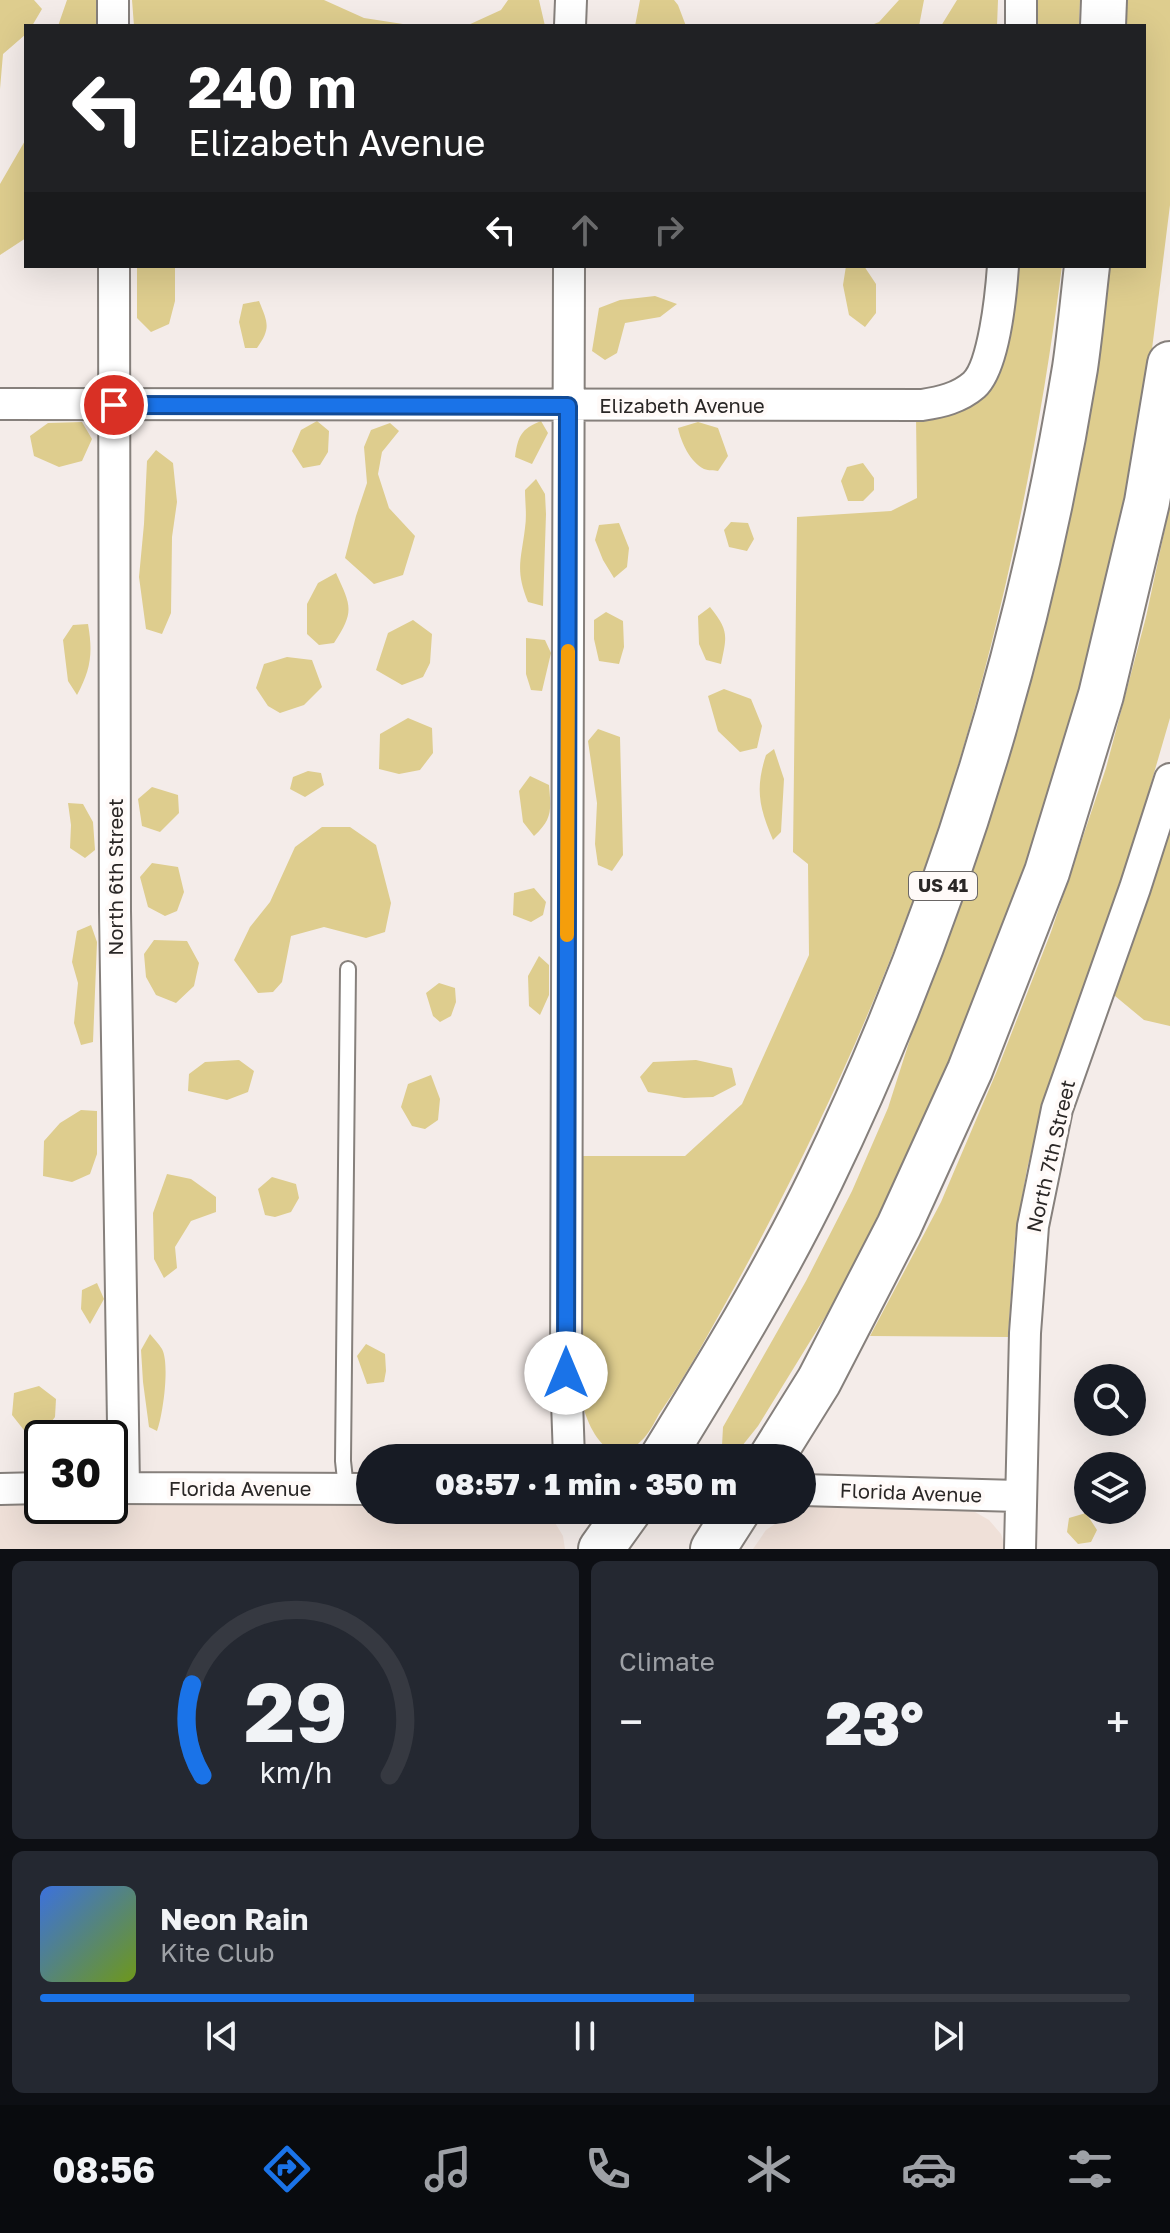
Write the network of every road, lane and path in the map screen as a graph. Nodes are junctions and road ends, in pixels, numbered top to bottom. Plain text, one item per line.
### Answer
1 (113, 0) edge
2 (571, 0) edge
3 (1021, 0) edge
4 (1104, 0) edge
5 (113, 24) edge
6 (570, 24) edge
7 (1021, 24) edge
8 (1103, 24) edge
9 (114, 268) edge
10 (569, 268) edge
11 (1003, 268) edge
12 (1087, 268) edge
13 (1170, 364) edge
14 (0, 404) edge
15 (114, 405) junction
16 (568, 406) junction
17 (1170, 779) edge
18 (348, 969) dead end
19 (117, 1420) edge
20 (569, 1444) edge
21 (671, 1444) edge
22 (780, 1444) edge
23 (356, 1481) edge
24 (24, 1488) edge
25 (128, 1488) edge
26 (0, 1489) edge
27 (356, 1489) edge
28 (816, 1490) edge
29 (1020, 1496) junction
30 (619, 1524) edge
31 (729, 1524) edge
32 (601, 1549) edge
33 (713, 1549) edge
34 (1020, 1549) edge

1 - 5 street
2 - 6 street
3 - 7 street
4 - 8 main road
9 - 15 street, North 6th Street
10 - 16 street
11 - 16 street, Elizabeth Avenue
12 - 21 main road, US 41
13 - 22 main road
14 - 15 street, Elizabeth Avenue
15 - 16 street, Elizabeth Avenue
15 - 19 street, North 6th Street
16 - 20 street
17 - 29 street, North 7th Street
18 - 23 lane
24 - 26 street
25 - 27 street, Florida Avenue
28 - 29 street, Florida Avenue
29 - 34 street, North 7th Street
30 - 32 main road
31 - 33 main road

